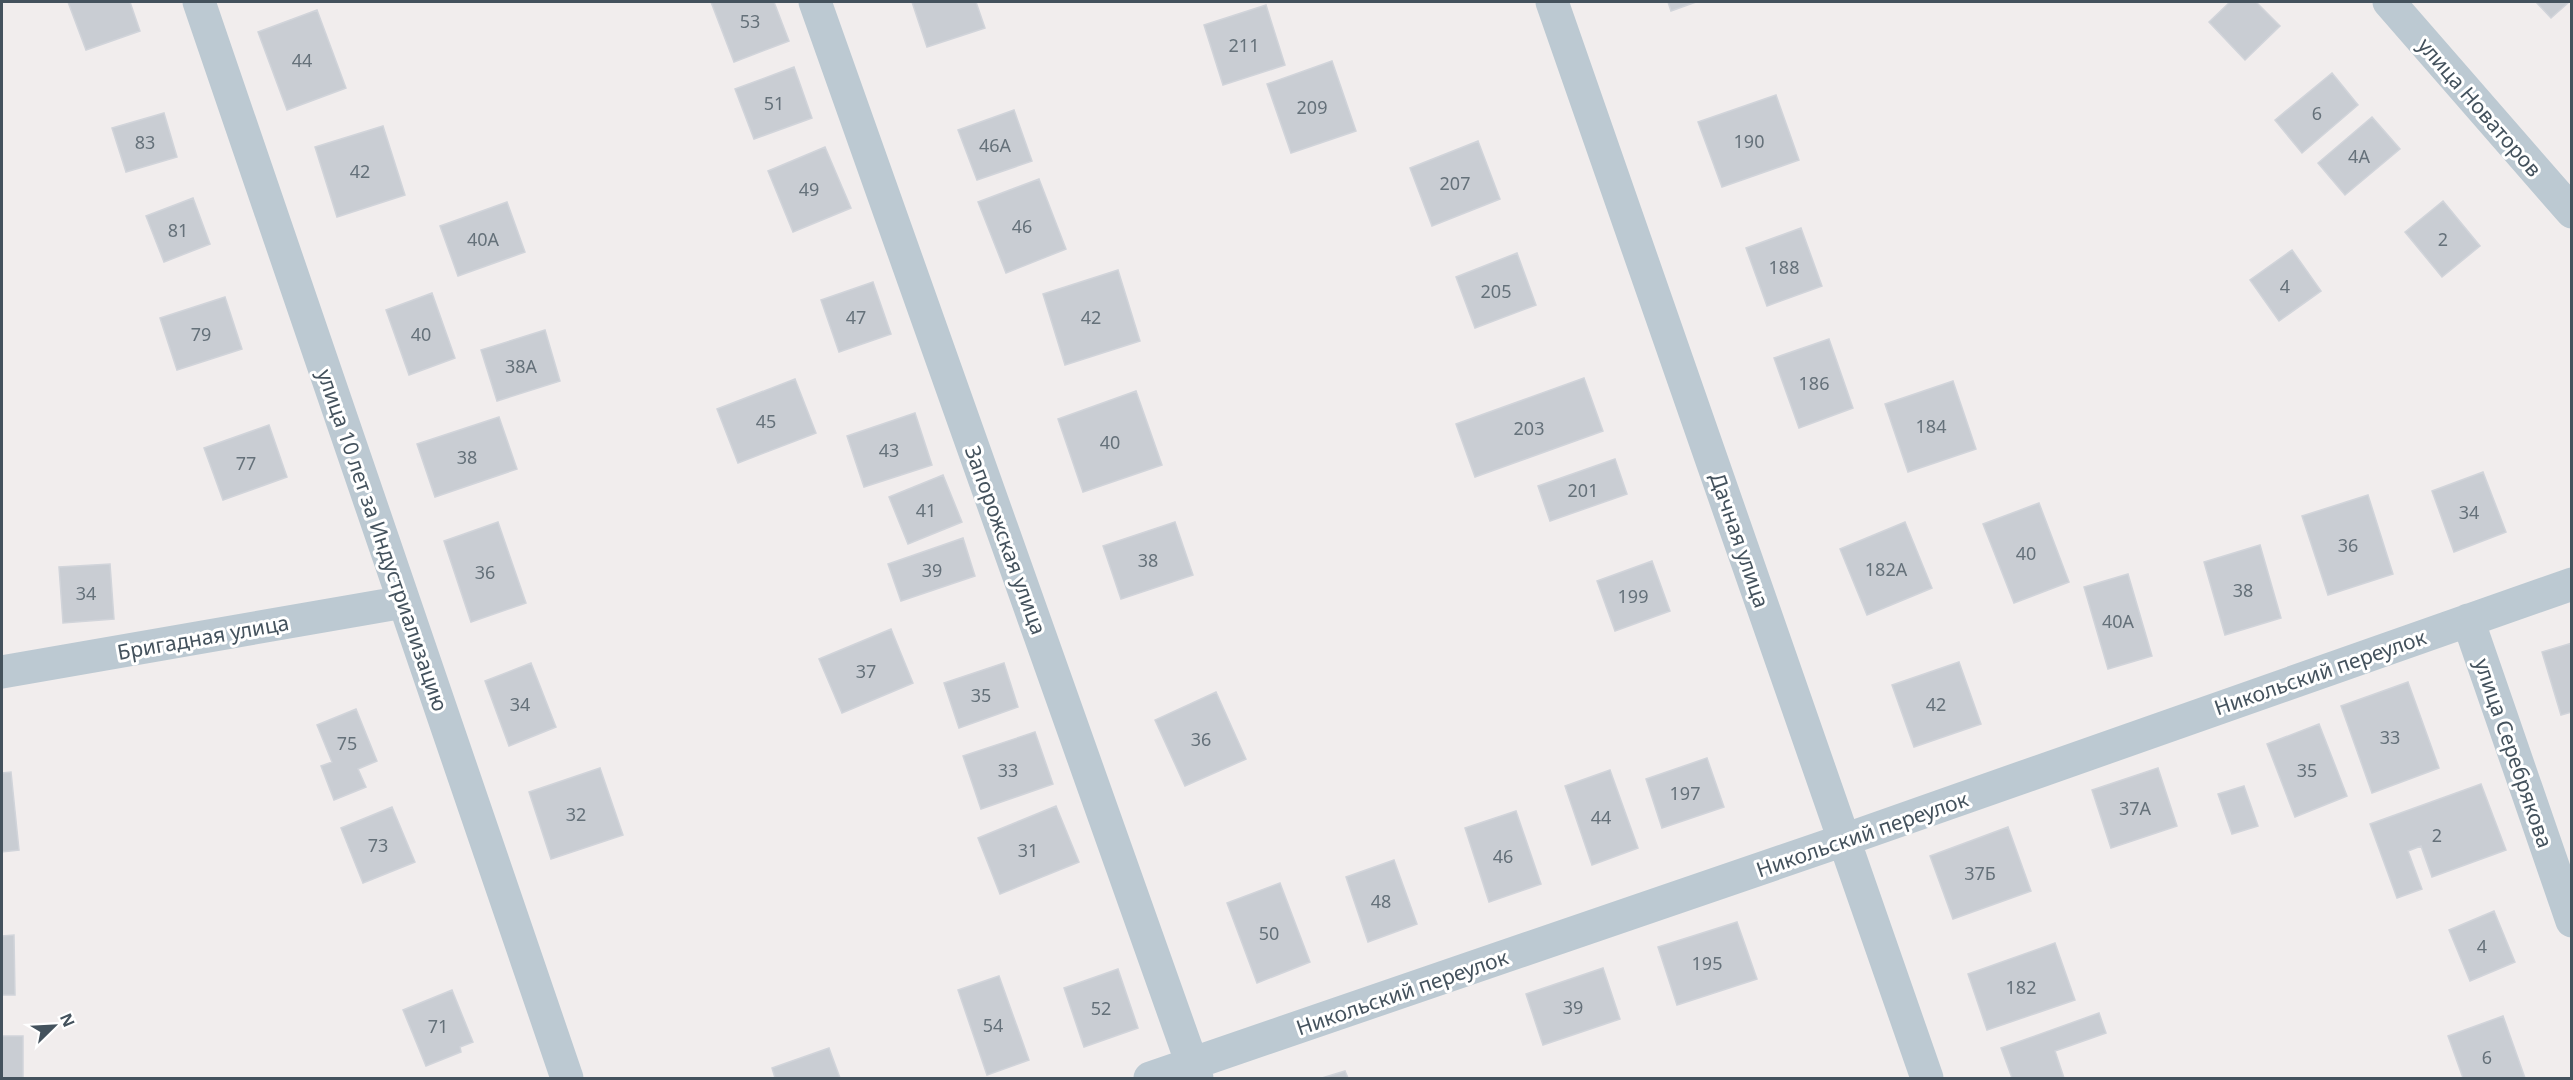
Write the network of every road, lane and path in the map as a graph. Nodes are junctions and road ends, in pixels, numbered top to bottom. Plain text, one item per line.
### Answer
1 (199, 2) edge
2 (815, 2) edge
3 (1552, 2) edge
4 (2389, 2) edge
5 (2571, 212) edge
6 (2571, 584) edge
7 (404, 602) junction
8 (2468, 620) junction
9 (2, 672) edge
10 (1844, 840) junction
11 (2571, 921) edge
12 (1194, 1071) edge
13 (567, 1078) edge
14 (1150, 1078) edge
15 (1927, 1078) edge

1 - 7 street, улица 10 лет за Индустриализацию
2 - 12 street, Запорожская улица
3 - 10 street, Дачная улица
4 - 5 street, улица Новаторов
6 - 8 street, Никольский переулок
7 - 9 street, Бригадная улица
7 - 13 street, улица 10 лет за Индустриализацию
8 - 10 street, Никольский переулок
8 - 11 street, улица Серебрякова
10 - 12 street, Никольский переулок
10 - 15 street, Дачная улица
12 - 14 street, Никольский переулок

